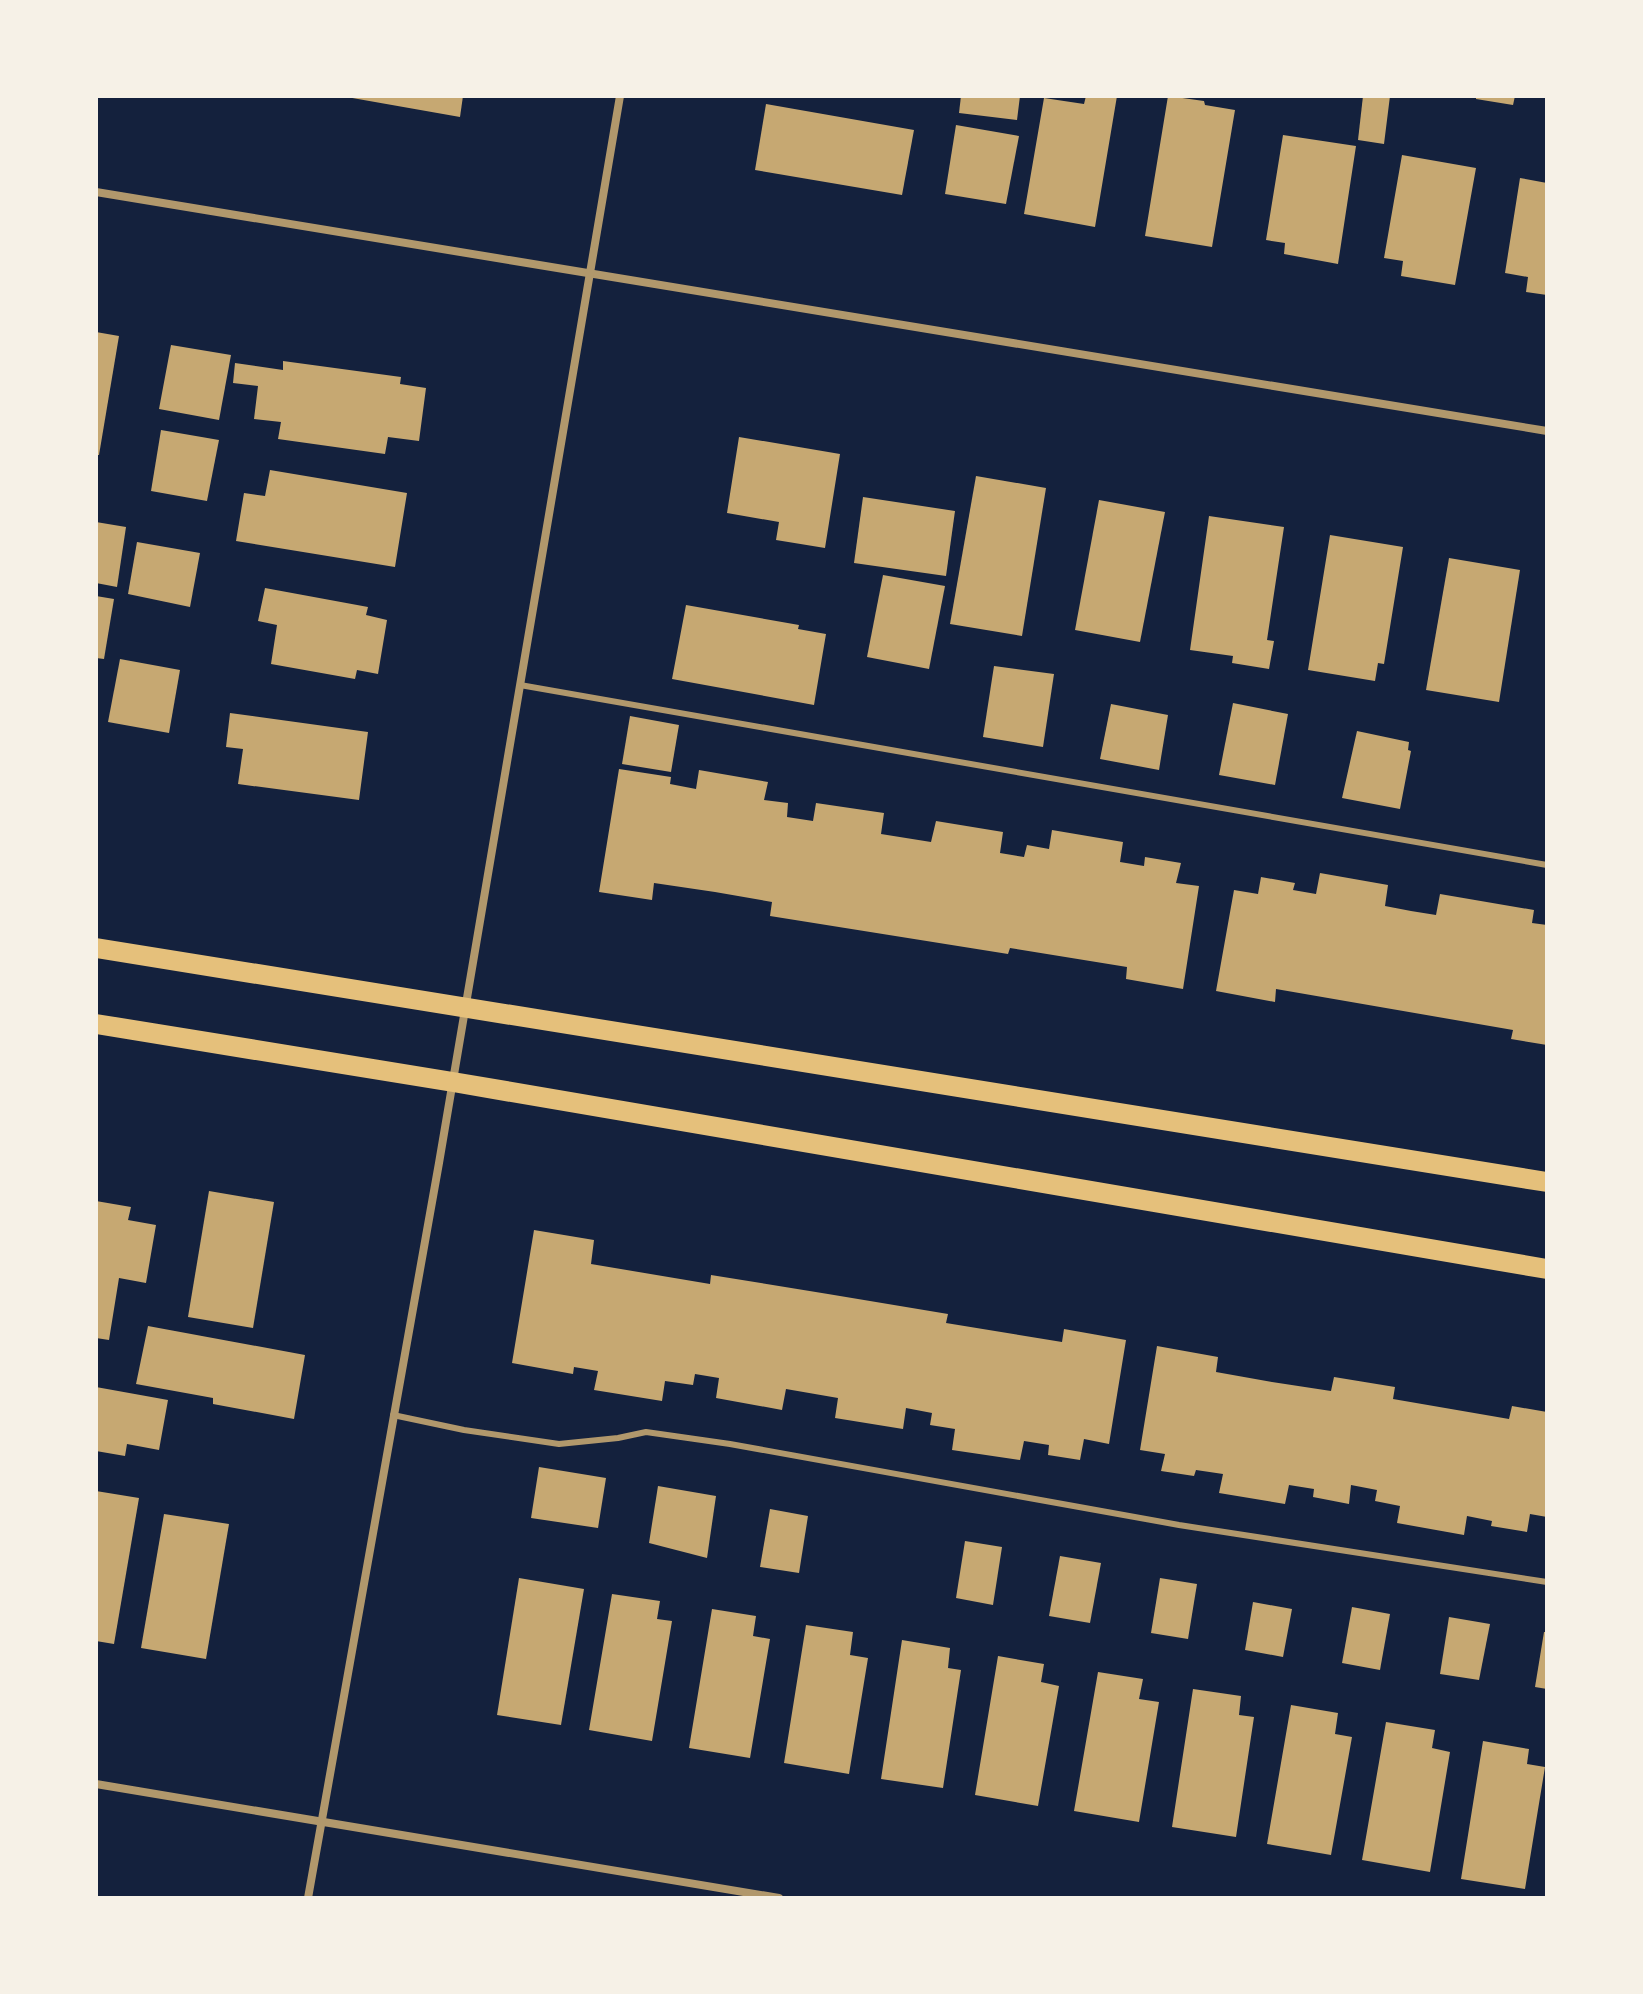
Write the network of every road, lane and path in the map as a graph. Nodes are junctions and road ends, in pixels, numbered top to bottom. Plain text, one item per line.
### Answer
1 (620, 96) edge
2 (96, 192) edge
3 (590, 275) junction
4 (1547, 431) edge
5 (520, 685) junction
6 (1547, 865) edge
7 (96, 948) edge
8 (466, 1009) junction
9 (96, 1024) edge
10 (453, 1082) junction
11 (1547, 1182) edge
12 (1547, 1269) edge
13 (393, 1415) junction
14 (1547, 1582) edge
15 (96, 1784) edge
16 (320, 1821) junction
17 (308, 1898) edge
18 (779, 1898) edge

1 - 3 street
2 - 3 street
3 - 4 street
3 - 5 street
5 - 6 lane
5 - 8 street
7 - 8 main road
8 - 10 street
8 - 11 main road
9 - 10 main road
10 - 12 main road
10 - 13 street
13 - 14 lane
13 - 16 street
15 - 16 street
16 - 17 street
16 - 18 street

